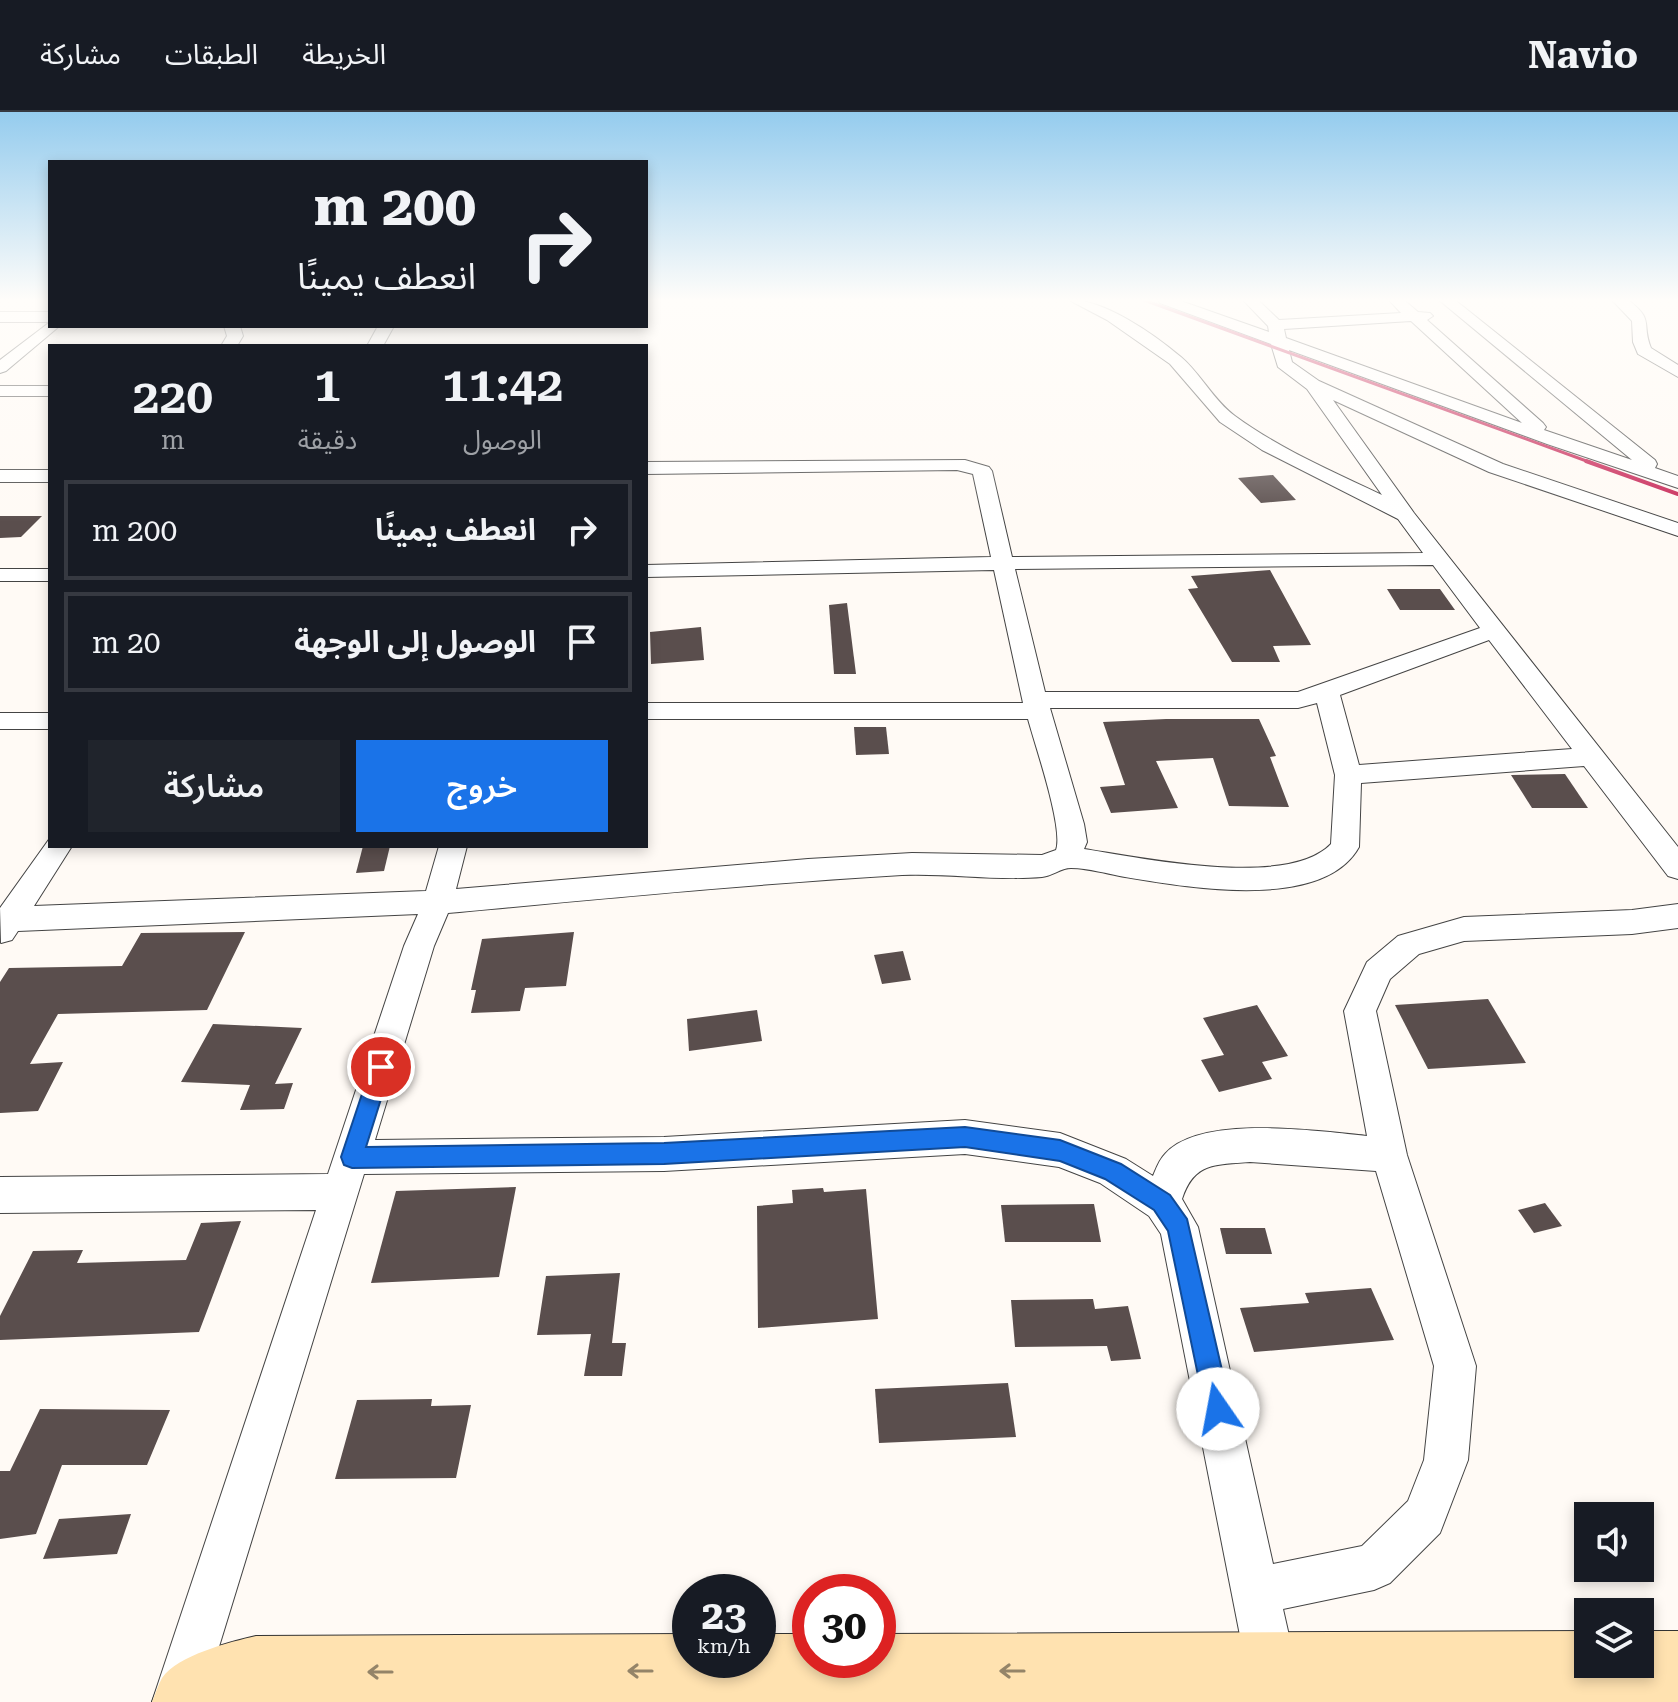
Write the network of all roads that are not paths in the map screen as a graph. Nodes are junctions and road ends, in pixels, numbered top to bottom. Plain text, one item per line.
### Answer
1 (1188, 374) edge
2 (1298, 374) edge
3 (1384, 374) edge
4 (1475, 374) edge
5 (1534, 374) edge
6 (1537, 377) junction
7 (1480, 379) junction
8 (1313, 385) junction
9 (0, 391) edge
10 (48, 391) edge
11 (1553, 440) junction
12 (648, 468) edge
13 (0, 476) edge
14 (48, 476) edge
15 (1674, 481) edge
16 (1405, 515) junction
17 (1678, 530) edge
18 (1439, 559) junction
19 (1002, 563) junction
20 (648, 571) edge
21 (0, 575) edge
22 (48, 575) edge
23 (1495, 631) junction
24 (1327, 692) junction
25 (1037, 706) junction
26 (648, 711) edge
27 (0, 721) edge
28 (48, 721) edge
29 (1594, 756) junction
30 (1348, 775) junction
31 (57, 848) edge
32 (452, 848) edge
33 (1067, 857) junction
34 (1678, 868) edge
35 (438, 902) junction
36 (1678, 916) edge
37 (4, 926) edge
38 (1389, 1155) junction
39 (346, 1175) junction
40 (0, 1195) edge
41 (1162, 1203) junction
42 (1257, 1591) junction
43 (1678, 1667) edge
44 (1275, 1689) edge
45 (1678, 1691) edge
46 (177, 1702) edge
47 (189, 1702) edge
48 (1080, 1702) edge

1 - 16 street
2 - 8 street
3 - 11 street
4 - 7 street
5 - 6 street
6 - 7 street
6 - 15 street
7 - 11 street
8 - 16 street
8 - 17 street
9 - 10 street
11 - 15 street
12 - 19 street
13 - 14 street
16 - 18 street
18 - 19 street
18 - 23 street
19 - 20 street
19 - 25 street
21 - 22 street
23 - 24 street
23 - 29 street
24 - 25 street
24 - 30 street
25 - 26 street
25 - 33 street
27 - 28 street
29 - 30 street
29 - 34 street
30 - 33 street
31 - 37 street
32 - 35 street
33 - 35 street
35 - 37 street
35 - 39 street
36 - 38 street
38 - 41 street
38 - 42 street
39 - 40 street
39 - 41 street
39 - 46 street
41 - 42 street
42 - 44 street
43 - 44 street
44 - 45 street
44 -> 47 street
44 - 48 street

